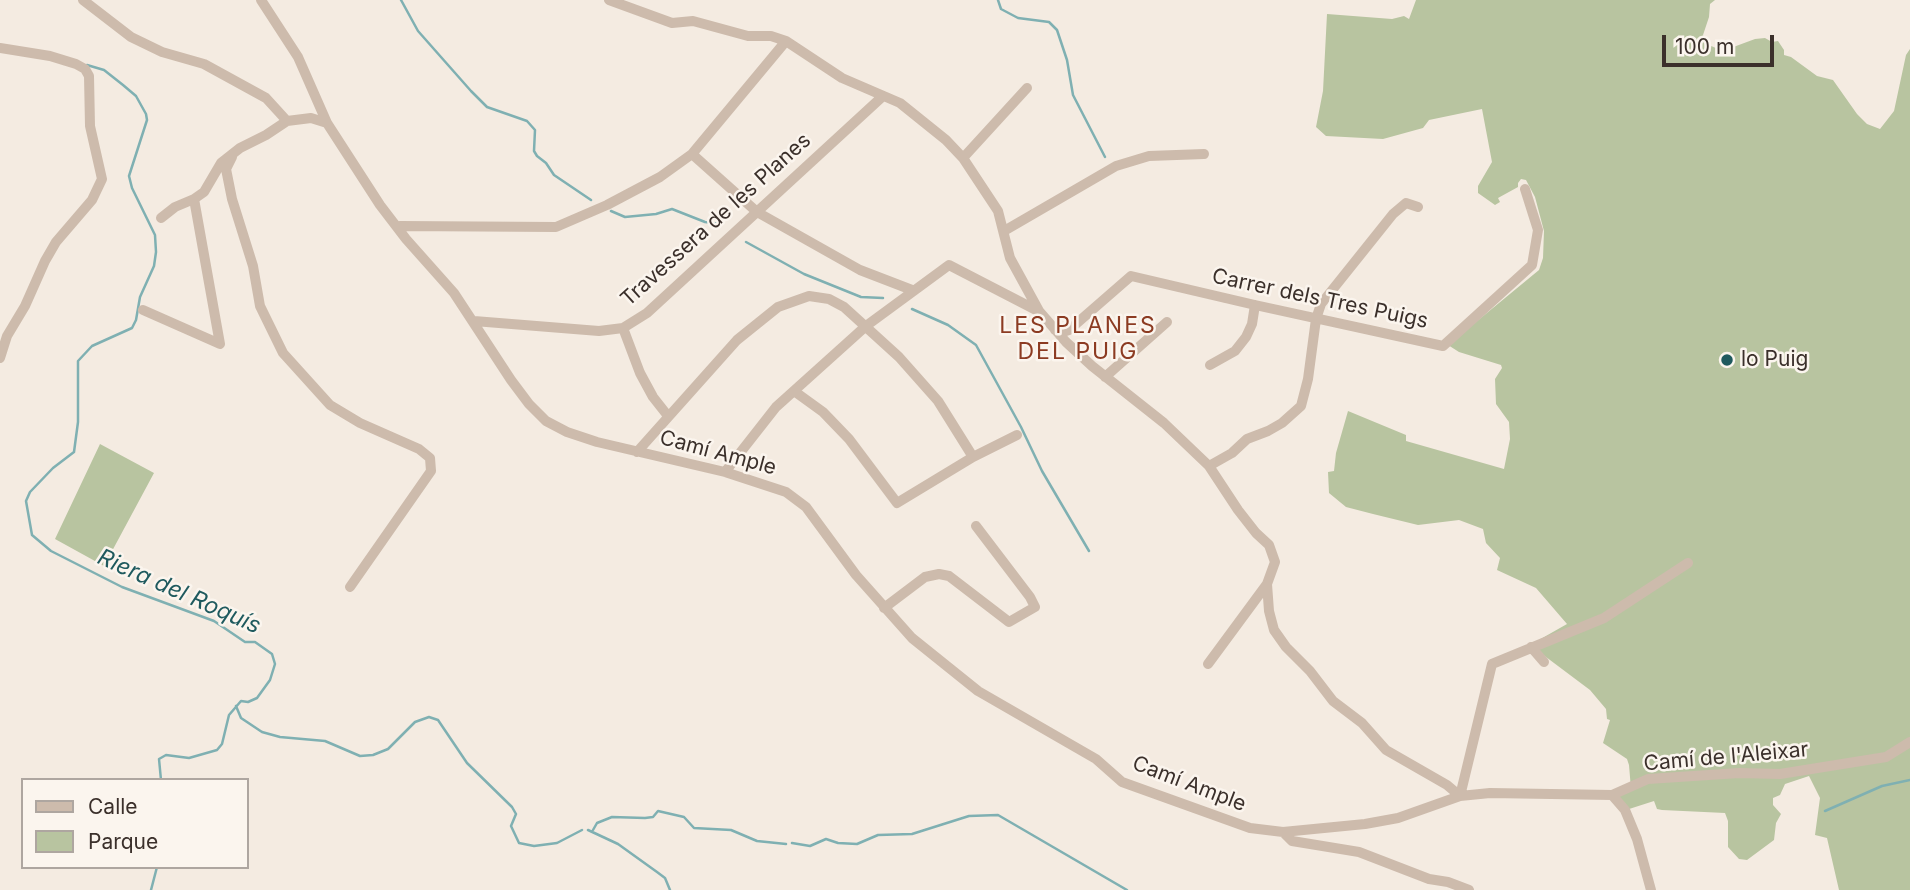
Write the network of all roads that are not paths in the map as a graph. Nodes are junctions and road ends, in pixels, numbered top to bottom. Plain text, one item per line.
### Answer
1 (83, 0) edge
2 (261, 0) edge
3 (609, 0) edge
4 (786, 41) junction
5 (0, 48) edge
6 (1027, 88) dead end
7 (883, 96) junction
8 (287, 121) junction
9 (327, 123) junction
10 (1204, 154) dead end
11 (233, 155) junction
12 (692, 155) junction
13 (963, 158) junction
14 (1525, 189) dead end
15 (194, 200) junction
16 (1418, 207) dead end
17 (757, 212) junction
18 (162, 218) dead end
19 (400, 226) dead end
20 (1004, 231) junction
21 (912, 290) junction
22 (1255, 305) junction
23 (143, 310) dead end
24 (1039, 311) junction
25 (1316, 318) junction
26 (474, 321) junction
27 (1167, 322) dead end
28 (866, 326) junction
29 (623, 328) junction
30 (1055, 330) junction
31 (0, 358) edge
32 (1210, 365) dead end
33 (1105, 377) junction
34 (794, 391) junction
35 (668, 416) junction
36 (1017, 435) dead end
37 (637, 452) junction
38 (973, 457) junction
39 (1209, 466) junction
40 (725, 472) junction
41 (976, 526) dead end
42 (1688, 563) dead end
43 (1267, 584) junction
44 (350, 587) dead end
45 (884, 608) junction
46 (1531, 647) junction
47 (1544, 662) dead end
48 (1208, 664) dead end
49 (1910, 742) edge
50 (1612, 795) junction
51 (1460, 796) junction
52 (1283, 832) junction
53 (1469, 890) edge
54 (1651, 890) edge

1 - 8 street
2 - 9 street, Camí Ample
3 - 4 street
4 - 7 street
4 - 12 street
5 - 31 street
6 - 13 street
7 - 13 street
7 - 17 street, Travessera de les Planes
8 - 9 street
8 - 11 street
9 - 26 street, Camí Ample
10 - 20 street
11 - 15 street
11 - 44 street
12 - 17 street
12 - 19 street
13 - 20 street
14 - 25 street, Carrer dels Tres Puigs
15 - 18 street
15 - 23 street
16 - 25 street
17 - 21 street
17 - 29 street, Travessera de les Planes
20 - 24 street
21 - 24 street
21 - 28 street
22 - 25 street, Carrer dels Tres Puigs
22 - 30 street, Carrer dels Tres Puigs
22 - 32 street
24 - 30 street
25 - 39 street
26 - 29 street, Travessera de les Planes
26 - 37 street, Camí Ample
27 - 33 street
28 - 34 street
28 - 35 street
28 - 38 street
29 - 35 street
30 - 33 street
33 - 39 street
34 - 38 street
34 - 40 street
35 - 37 street
36 - 38 street
37 - 40 street, Camí Ample
39 - 43 street
40 - 45 street, Camí Ample
41 - 45 street
42 - 46 street
43 - 48 street
43 - 51 street
45 - 52 street, Camí Ample
46 - 47 street
46 - 51 street
49 - 50 street, Camí de l'Aleixar
50 - 51 street, Camí de l'Aleixar
50 - 54 street
51 - 52 street, Camí Ample
52 - 53 street

